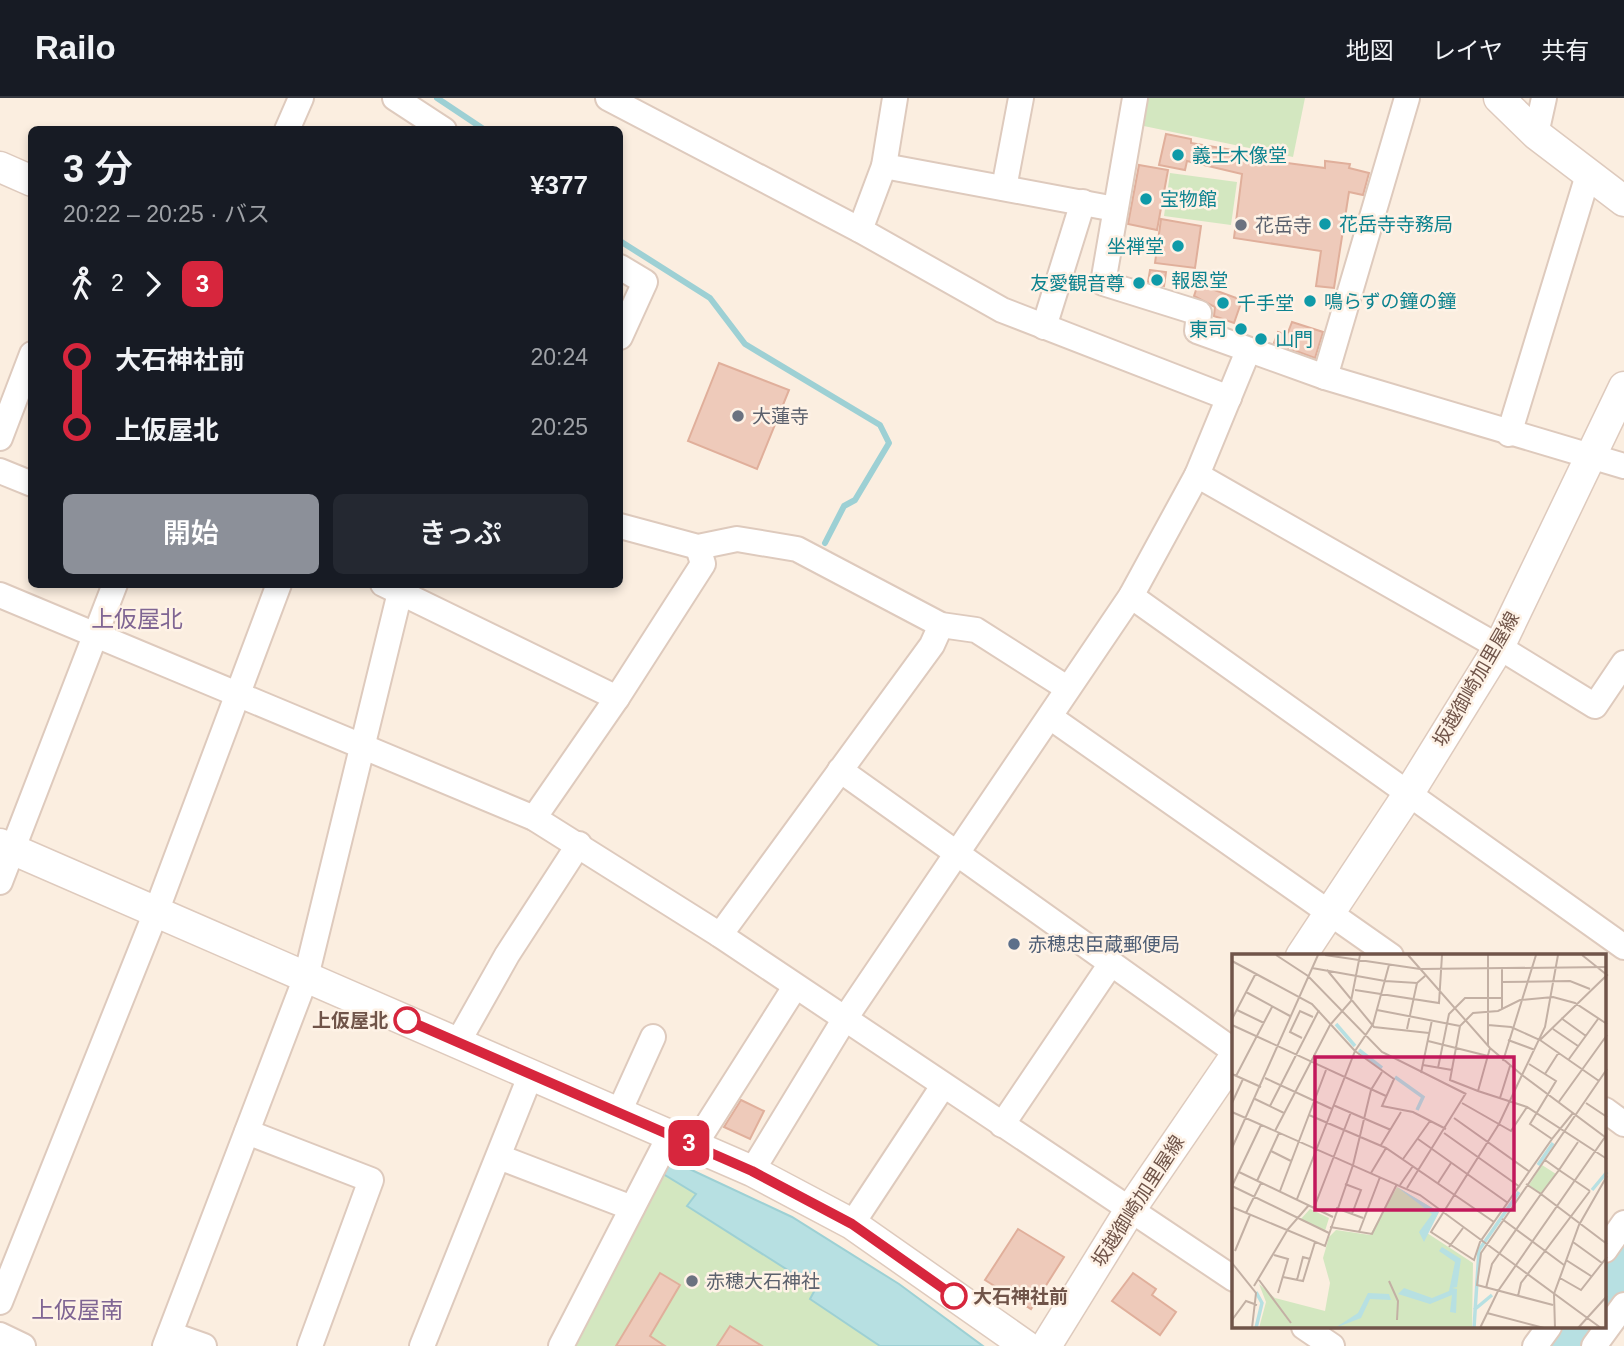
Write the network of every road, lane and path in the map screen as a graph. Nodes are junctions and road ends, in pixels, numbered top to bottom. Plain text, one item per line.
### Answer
1 (301, 98) edge
2 (395, 98) edge
3 (608, 98) edge
4 (895, 98) edge
5 (1021, 98) edge
6 (1135, 98) edge
7 (1406, 98) edge
8 (1499, 98) edge
9 (1544, 98) edge
10 (289, 126) edge
11 (438, 126) edge
12 (1536, 134) junction
13 (884, 166) junction
14 (0, 167) edge
15 (1588, 175) junction
16 (28, 179) edge
17 (1004, 188) junction
18 (1624, 201) edge
19 (1083, 202) junction
20 (1115, 209) junction
21 (860, 230) junction
22 (623, 269) edge
23 (1044, 327) junction
24 (623, 330) edge
25 (1248, 351) junction
26 (28, 364) edge
27 (1325, 377) junction
28 (1624, 387) edge
29 (1229, 398) junction
30 (1509, 434) junction
31 (0, 438) edge
32 (1592, 455) junction
33 (1624, 466) edge
34 (0, 471) edge
35 (1197, 475) junction
36 (28, 482) edge
37 (623, 527) edge
38 (698, 547) junction
39 (114, 588) edge
40 (277, 588) edge
41 (395, 588) edge
42 (397, 588) edge
43 (0, 595) edge
44 (1131, 596) junction
45 (941, 625) junction
46 (96, 636) junction
47 (1499, 647) junction
48 (1624, 663) edge
49 (1068, 688) junction
50 (236, 694) junction
51 (617, 698) junction
52 (1050, 718) junction
53 (362, 748) junction
54 (840, 770) junction
55 (1407, 796) junction
56 (534, 818) junction
57 (579, 844) junction
58 (6, 846) edge
59 (957, 855) junction
60 (0, 882) edge
61 (156, 912) junction
62 (1331, 912) junction
63 (720, 934) junction
64 (1624, 947) edge
65 (1302, 954) edge
66 (1388, 954) edge
67 (1110, 965) junction
68 (306, 977) junction
69 (796, 987) junction
70 (844, 1020) junction
71 (653, 1037) dead end
72 (458, 1042) junction
73 (1232, 1050) edge
74 (1232, 1061) edge
75 (530, 1074) junction
76 (943, 1086) junction
77 (1606, 1111) edge
78 (619, 1112) junction
79 (1624, 1124) edge
80 (1002, 1125) junction
81 (247, 1132) junction
82 (682, 1140) junction
83 (499, 1157) junction
84 (752, 1171) junction
85 (632, 1208) junction
86 (1130, 1210) junction
87 (1624, 1223) edge
88 (852, 1224) junction
89 (1606, 1249) edge
90 (1232, 1278) edge
91 (0, 1302) edge
92 (1624, 1305) edge
93 (1305, 1328) edge
94 (1548, 1328) edge
95 (0, 1335) edge
96 (168, 1340) edge
97 (23, 1346) edge
98 (204, 1346) edge
99 (310, 1346) edge
100 (422, 1346) edge
101 (561, 1346) edge
102 (1026, 1346) edge
103 (1046, 1346) edge
104 (1332, 1346) edge
105 (1535, 1346) edge
106 (1594, 1346) edge

1 - 10 street
2 - 11 street
3 - 21 street
4 - 13 street
5 - 17 street
6 - 20 street
7 - 27 street
8 - 12 street
9 - 12 street
12 - 15 street
13 - 17 street
13 - 21 street
14 - 16 street
15 - 18 street
15 - 30 street
17 - 19 street
19 - 20 street
19 - 23 street
20 - 25 street
21 - 23 street
22 - 24 street
23 - 29 street
25 - 27 street
25 - 29 street
26 - 31 street
27 - 30 street
28 - 32 street, 坂越御崎加里屋線
29 - 35 street
30 - 32 street
32 - 33 street
32 - 47 street, 坂越御崎加里屋線
34 - 36 street
35 - 44 street
35 - 47 street
37 - 38 street
38 - 45 street
38 - 51 street
39 - 46 street
40 - 50 street
41 - 53 street
42 - 51 street
43 - 46 street
44 - 49 street
44 - 55 street
45 - 49 street
45 - 54 street
46 - 50 street
46 - 58 street
47 - 48 street
47 - 55 street, 坂越御崎加里屋線
49 - 52 street
50 - 53 street
50 - 61 street
51 - 56 street
52 - 59 street
52 - 62 street
53 - 56 street
53 - 68 street
54 - 59 street
54 - 63 street
55 - 62 street, 坂越御崎加里屋線
55 - 64 street
56 - 57 street
57 - 63 street
57 - 72 street
58 - 60 street
58 - 61 street
59 - 67 street
59 - 70 street
61 - 68 street
61 - 91 street
62 - 65 street, 坂越御崎加里屋線
62 - 66 street
63 - 69 street
67 - 73 street
67 - 80 street
68 - 72 street
68 - 81 street
69 - 70 street
69 - 82 street
70 - 76 street
70 - 84 street
71 - 78 street
72 - 75 street
74 - 86 street, 坂越御崎加里屋線
75 - 78 street
75 - 83 street
76 - 80 street
76 - 88 street
77 - 79 street
78 - 82 street
80 - 86 street
81 - 96 street
81 - 99 street
82 - 84 street
82 - 85 street
83 - 85 street
83 - 100 street
84 - 88 street
85 - 101 street
86 - 90 street
86 - 103 street, 坂越御崎加里屋線
87 - 89 street
88 - 102 street
92 - 106 street
93 - 104 street
94 - 105 street
95 - 97 street
96 - 98 street

